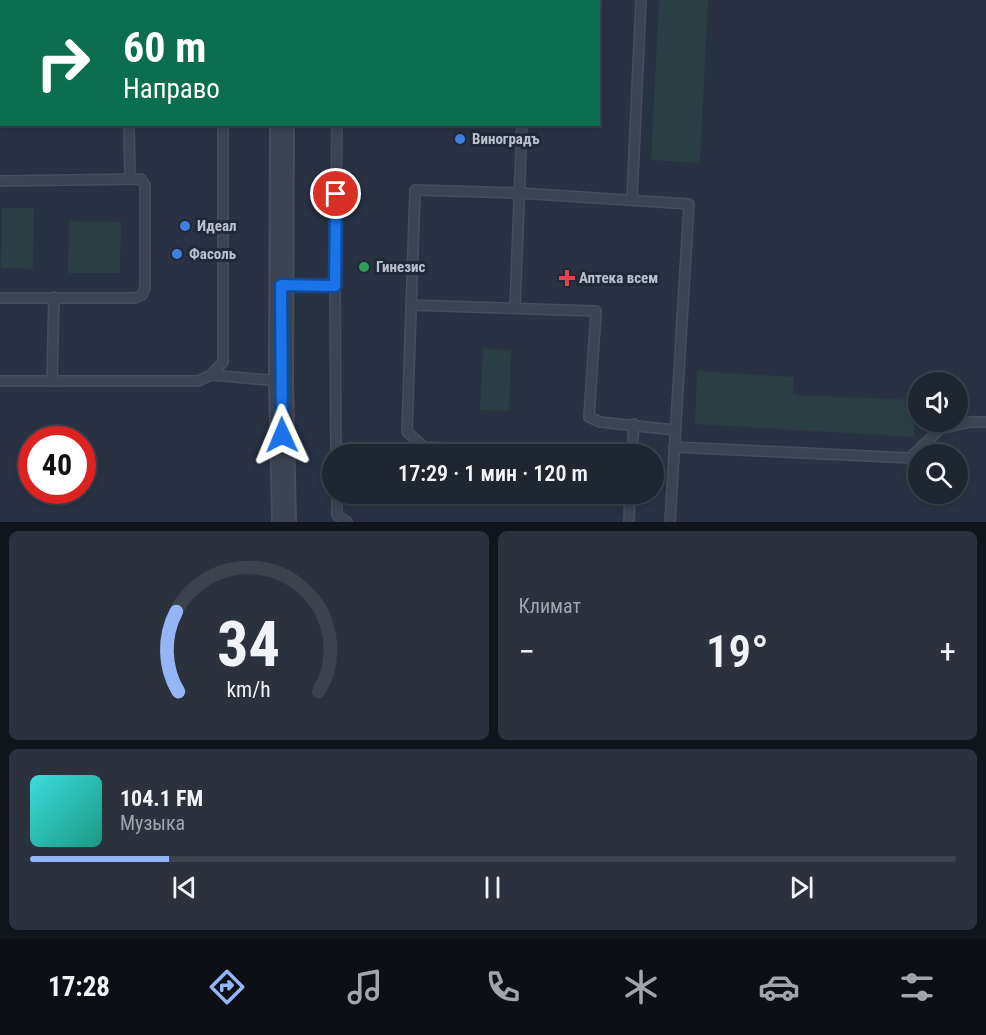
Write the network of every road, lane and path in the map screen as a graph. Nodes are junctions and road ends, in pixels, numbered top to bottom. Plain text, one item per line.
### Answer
1 (641, 0) edge
2 (129, 126) edge
3 (223, 126) edge
4 (282, 126) edge
5 (337, 126) edge
6 (522, 126) edge
7 (129, 179) junction
8 (0, 180) edge
9 (519, 193) junction
10 (632, 200) junction
11 (281, 285) junction
12 (335, 286) junction
13 (54, 297) junction
14 (0, 298) edge
15 (411, 305) junction
16 (515, 308) junction
17 (211, 375) junction
18 (0, 381) edge
19 (52, 381) junction
20 (281, 381) junction
21 (986, 422) edge
22 (634, 424) junction
23 (675, 430) junction
24 (336, 444) edge
25 (421, 444) edge
26 (633, 444) edge
27 (675, 447) junction
28 (337, 504) edge
29 (630, 504) edge
30 (284, 522) edge
31 (347, 522) edge
32 (629, 522) edge
33 (670, 522) edge

1 - 10 lane
2 - 7 lane
3 - 17 lane
4 - 11 street
5 - 12 lane
6 - 9 lane
7 - 8 lane
7 - 13 lane
9 - 10 lane
9 - 15 lane
9 - 16 lane
10 - 23 lane
11 - 12 lane
11 - 20 street
12 - 24 lane
13 - 14 lane
13 - 19 lane
15 - 16 lane
15 - 25 lane
16 - 22 lane
17 - 19 lane
17 - 20 lane
18 - 19 lane
20 - 30 street
21 - 27 lane
22 - 23 lane
22 - 26 lane
23 - 27 lane
27 - 33 lane
28 - 31 lane
29 - 32 lane

